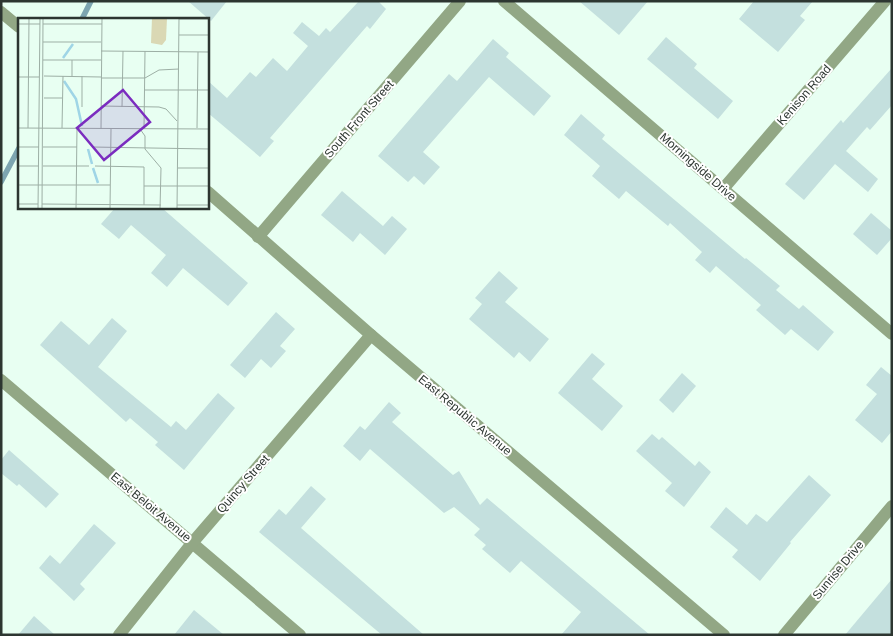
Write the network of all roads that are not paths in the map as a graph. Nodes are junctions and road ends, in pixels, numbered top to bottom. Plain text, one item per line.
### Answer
1 (460, 1) edge
2 (504, 1) edge
3 (885, 1) edge
4 (1, 12) edge
5 (18, 26) edge
6 (724, 189) junction
7 (209, 193) edge
8 (258, 237) junction
9 (892, 334) edge
10 (371, 335) junction
11 (1, 380) edge
12 (892, 506) edge
13 (193, 542) junction
14 (711, 629) edge
15 (119, 635) edge
16 (300, 635) edge
17 (724, 635) edge
18 (784, 635) edge

1 - 8 street, South Front Street
2 - 6 street, Morningside Drive
3 - 6 street, Kenison Road
4 - 5 street
6 - 9 street, Morningside Drive
7 - 8 street, East Republic Avenue
8 - 10 street, East Republic Avenue
10 - 13 street, Quincy Street
10 - 14 street, East Republic Avenue
11 - 13 street, East Beloit Avenue
12 - 18 street, Sunrise Drive
13 - 15 street, Quincy Street
13 - 16 street, East Beloit Avenue
14 - 17 street, East Republic Avenue

